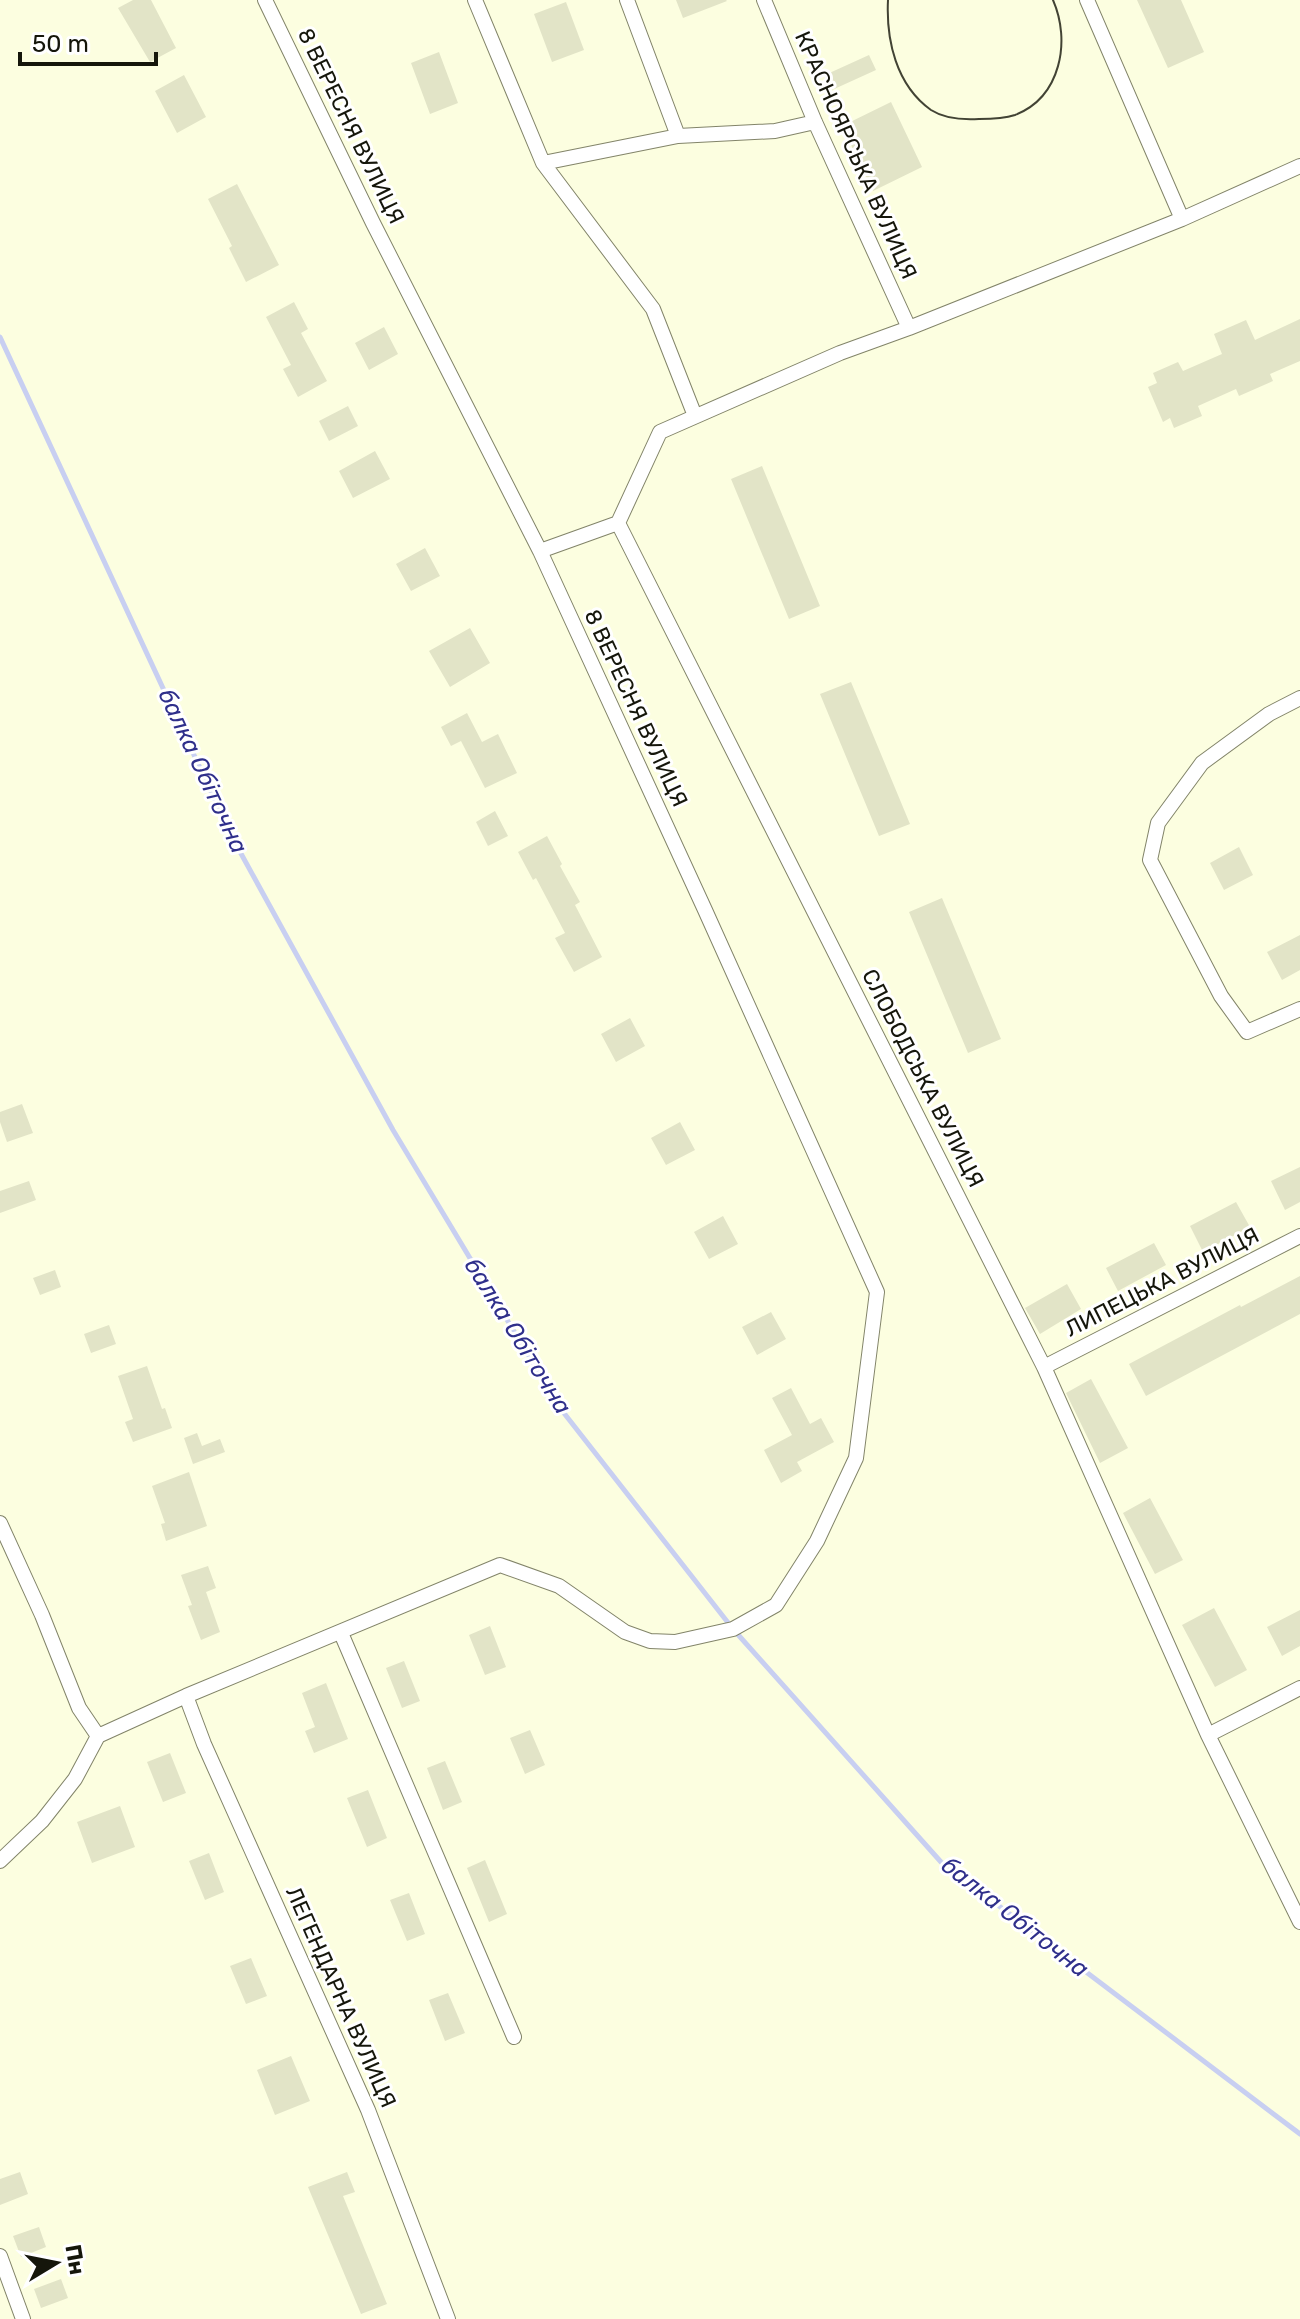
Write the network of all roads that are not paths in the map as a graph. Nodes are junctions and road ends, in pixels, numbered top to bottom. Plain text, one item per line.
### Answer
1 (265, 0) edge
2 (475, 0) edge
3 (627, 0) edge
4 (764, 0) edge
5 (1087, 0) edge
6 (815, 122) junction
7 (678, 136) junction
8 (543, 163) junction
9 (1300, 166) edge
10 (1182, 219) junction
11 (909, 328) junction
12 (695, 416) junction
13 (618, 523) junction
14 (540, 551) junction
15 (1300, 698) edge
16 (1300, 1009) edge
17 (1300, 1236) edge
18 (1044, 1367) junction
19 (0, 1523) edge
20 (341, 1633) junction
21 (1300, 1688) edge
22 (186, 1696) junction
23 (1208, 1735) junction
24 (98, 1736) junction
25 (0, 1861) edge
26 (1300, 1922) edge
27 (514, 2037) dead end
28 (0, 2256) edge
29 (23, 2319) edge
30 (448, 2319) edge

1 - 14 street, 8 ВЕРЕСНЯ ВУЛИЦЯ
2 - 8 street
3 - 7 street
4 - 6 street, КРАСНОЯРСЬКА ВУЛИЦЯ
5 - 10 street
6 - 7 street
6 - 11 street, КРАСНОЯРСЬКА ВУЛИЦЯ
7 - 8 street
8 - 12 street
9 - 10 street
10 - 11 street
11 - 12 street
12 - 13 street
13 - 14 street
13 - 18 street, СЛОБОДСЬКА ВУЛИЦЯ
14 - 20 street, 8 ВЕРЕСНЯ ВУЛИЦЯ
15 - 16 street
17 - 18 street, ЛИПЕЦЬКА ВУЛИЦЯ
18 - 23 street, СЛОБОДСЬКА ВУЛИЦЯ
19 - 24 street
20 - 22 street
20 - 27 street
21 - 23 street
22 - 24 street
22 - 30 street, ЛЕГЕНДАРНА ВУЛИЦЯ
23 - 26 street, СЛОБОДСЬКА ВУЛИЦЯ
24 - 25 street
28 - 29 street

